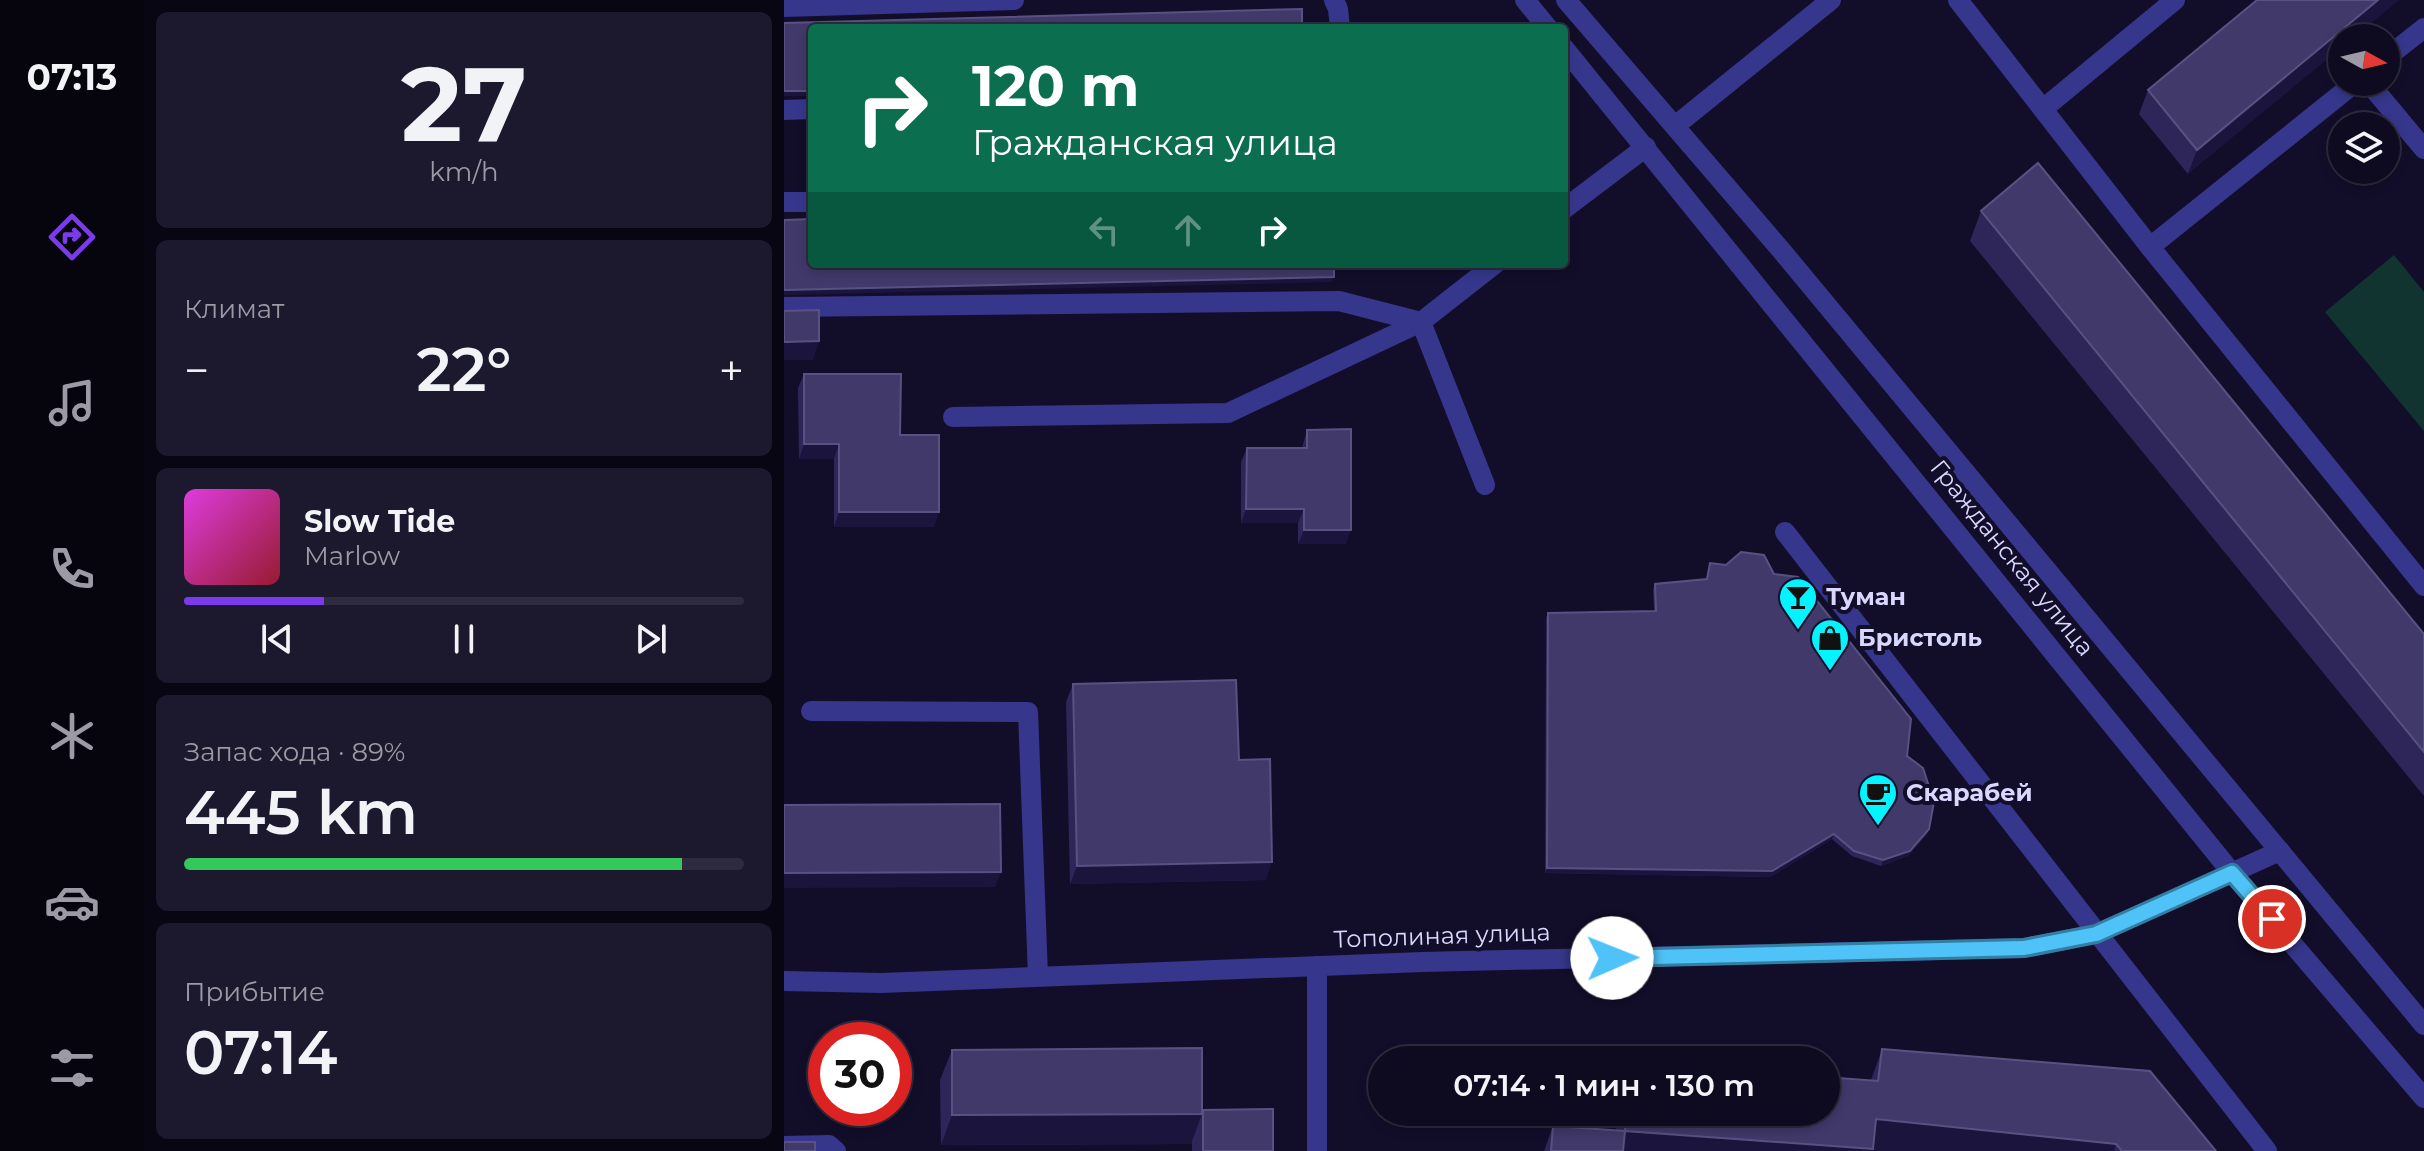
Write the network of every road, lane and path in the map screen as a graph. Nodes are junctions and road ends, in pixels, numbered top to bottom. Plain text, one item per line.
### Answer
1 (1014, 0) edge
2 (1334, 0) edge
3 (1525, 0) edge
4 (1566, 0) edge
5 (1831, 0) edge
6 (1958, 0) edge
7 (2175, 0) edge
8 (784, 7) edge
9 (1339, 24) edge
10 (1545, 24) edge
11 (2424, 28) edge
12 (2400, 47) edge
13 (1568, 53) edge
14 (2339, 96) edge
15 (2380, 96) edge
16 (808, 109) edge
17 (2043, 109) junction
18 (784, 110) edge
19 (1675, 126) junction
20 (1646, 147) junction
21 (2424, 149) edge
22 (784, 202) edge
23 (808, 202) edge
24 (1568, 206) edge
25 (2150, 247) junction
26 (1490, 268) edge
27 (784, 307) edge
28 (1421, 322) junction
29 (953, 417) dead end
30 (1485, 485) dead end
31 (1785, 532) dead end
32 (2424, 586) edge
33 (811, 711) dead end
34 (2280, 851) junction
35 (2232, 873) junction
36 (2096, 934) junction
37 (1317, 966) junction
38 (1038, 976) junction
39 (784, 981) edge
40 (2424, 1025) edge
41 (2424, 1098) edge
42 (784, 1146) edge
43 (836, 1151) edge
44 (1317, 1151) edge
45 (2267, 1151) edge

1 - 8 street
2 - 9 street
3 - 10 street
4 - 19 street, Гражданская улица
5 - 19 street
6 - 17 street
7 - 17 street
11 - 12 street
13 - 20 street, Гражданская улица
14 - 25 street
15 - 21 street
16 - 18 street
17 - 25 street
19 - 34 street, Гражданская улица
20 - 24 street
20 - 35 street, Гражданская улица
22 - 23 street
25 - 32 street
26 - 28 street
27 - 28 street
28 - 29 street
28 - 30 street
31 - 36 street
33 - 38 street
34 - 35 street, Тополиная улица
34 - 40 street, Гражданская улица
35 - 36 street, Тополиная улица
35 - 41 street, Гражданская улица
36 - 37 street, Тополиная улица
36 - 45 street
37 - 38 street, Тополиная улица
37 - 44 street
38 - 39 street, Тополиная улица
42 - 43 street

